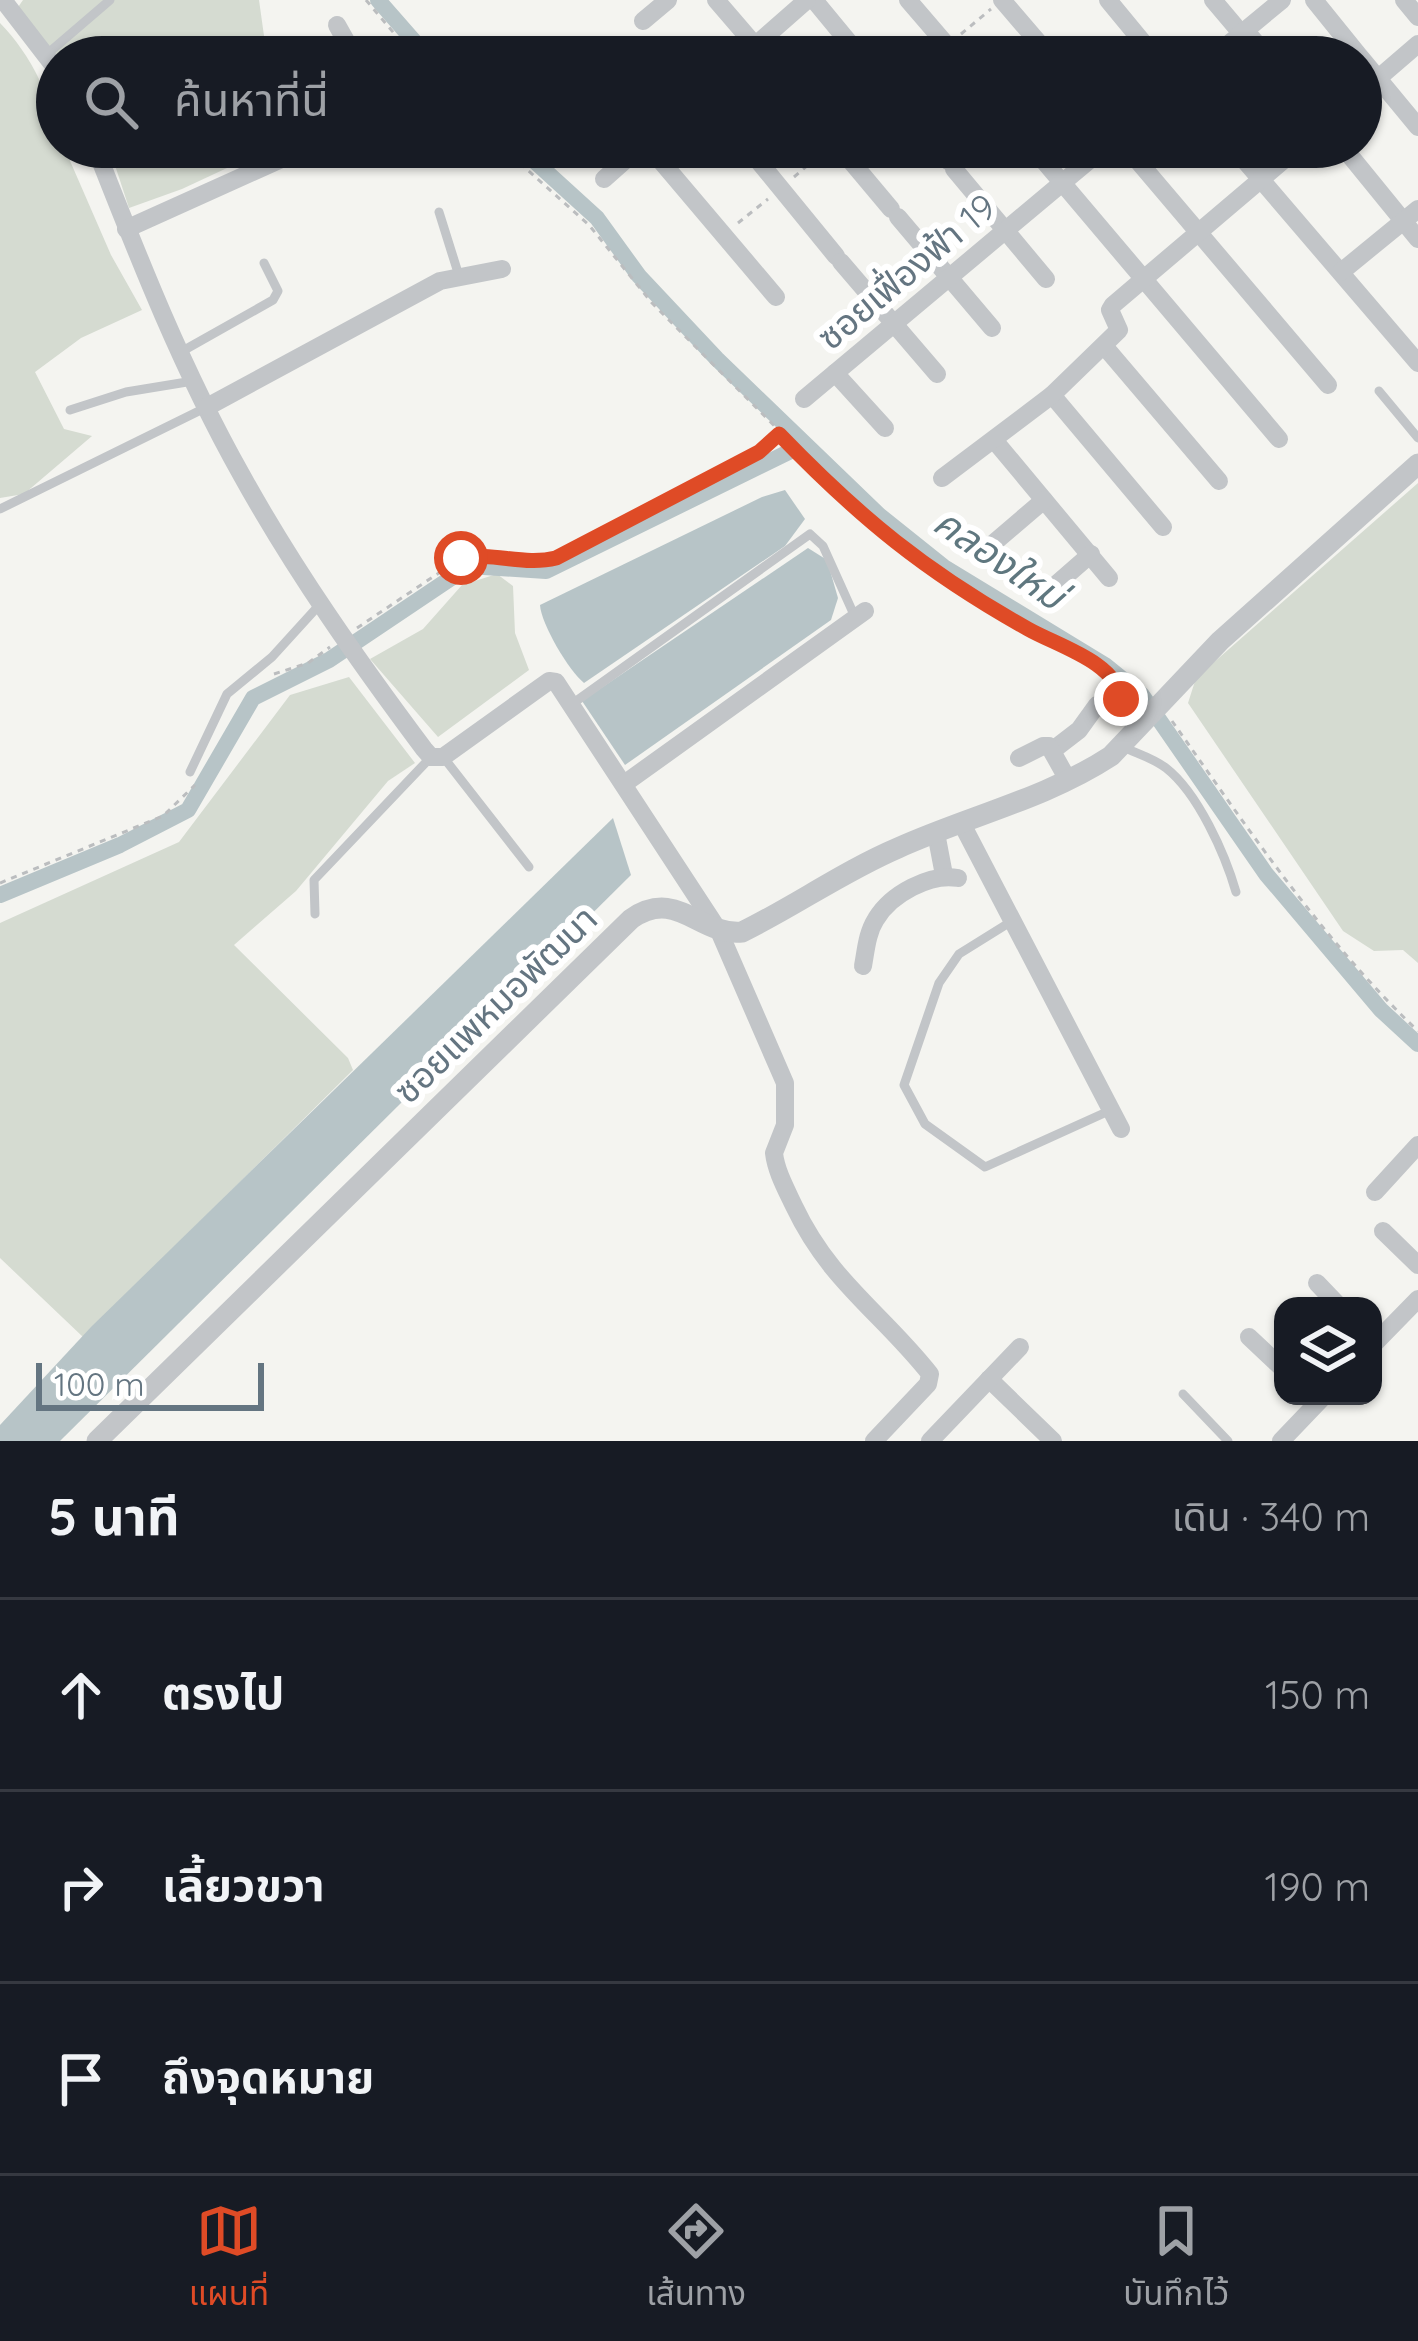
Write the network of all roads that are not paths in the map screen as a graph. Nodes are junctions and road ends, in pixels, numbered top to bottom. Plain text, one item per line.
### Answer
1 (110, 0) edge
2 (668, 0) edge
3 (716, 0) edge
4 (811, 0) edge
5 (908, 0) edge
6 (1002, 0) edge
7 (1136, 0) edge
8 (1213, 0) edge
9 (1282, 0) edge
10 (1314, 0) edge
11 (1404, 0) edge
12 (5, 1) edge
13 (1114, 7) edge
14 (1418, 17) edge
15 (643, 21) dead end
16 (337, 25) dead end
17 (1240, 28) junction
18 (76, 36) edge
19 (343, 36) edge
20 (742, 36) edge
21 (772, 36) edge
22 (843, 36) edge
23 (939, 36) edge
24 (1033, 36) edge
25 (1138, 36) edge
26 (1233, 36) edge
27 (1248, 36) edge
28 (1343, 36) edge
29 (36, 41) edge
30 (1418, 44) edge
31 (1382, 76) edge
32 (1382, 84) edge
33 (1418, 127) edge
34 (103, 168) edge
35 (262, 168) edge
36 (617, 168) edge
37 (662, 168) edge
38 (763, 168) edge
39 (857, 168) edge
40 (953, 168) edge
41 (1050, 168) edge
42 (1080, 168) edge
43 (1144, 168) edge
44 (1251, 168) edge
45 (1275, 168) edge
46 (1363, 168) edge
47 (604, 178) dead end
48 (1262, 180) junction
49 (1062, 183) junction
50 (439, 212) dead end
51 (1411, 216) edge
52 (126, 230) junction
53 (1005, 231) junction
54 (1199, 232) junction
55 (1418, 239) edge
56 (264, 262) dead end
57 (502, 268) dead end
58 (1341, 272) junction
59 (950, 277) junction
60 (460, 279) junction
61 (1046, 279) dead end
62 (1144, 279) junction
63 (776, 297) dead end
64 (894, 324) junction
65 (992, 328) dead end
66 (1105, 347) junction
67 (178, 352) junction
68 (1418, 362) edge
69 (835, 373) junction
70 (937, 374) dead end
71 (193, 380) junction
72 (1328, 385) dead end
73 (1379, 391) dead end
74 (1052, 394) junction
75 (804, 399) dead end
76 (207, 407) junction
77 (70, 410) dead end
78 (885, 428) dead end
79 (1418, 438) edge
80 (1279, 439) dead end
81 (994, 440) junction
82 (1418, 464) edge
83 (943, 478) dead end
84 (1220, 481) dead end
85 (1044, 500) junction
86 (0, 508) edge
87 (1163, 527) dead end
88 (982, 554) dead end
89 (1091, 554) junction
90 (1109, 578) dead end
91 (1044, 595) dead end
92 (322, 602) junction
93 (860, 614) joint
94 (572, 704) junction
95 (1097, 705) dead end
96 (1123, 743) junction
97 (1053, 750) junction
98 (437, 757) junction
99 (1019, 758) dead end
100 (190, 772) dead end
101 (1068, 780) junction
102 (624, 784) junction
103 (962, 824) junction
104 (933, 834) junction
105 (529, 867) dead end
106 (1236, 892) dead end
107 (315, 914) dead end
108 (1012, 921) junction
109 (719, 931) junction
110 (863, 966) dead end
111 (1111, 1110) junction
112 (1121, 1129) dead end
113 (1418, 1146) edge
114 (1375, 1192) dead end
115 (1383, 1231) dead end
116 (1418, 1265) edge
117 (1317, 1283) dead end
118 (1331, 1297) edge
119 (1418, 1299) edge
120 (1382, 1335) edge
121 (1249, 1336) dead end
122 (1020, 1347) dead end
123 (1274, 1360) edge
124 (989, 1379) junction
125 (1183, 1394) dead end
126 (1312, 1405) edge
127 (98, 1441) edge
128 (874, 1441) edge
129 (930, 1441) edge
130 (1053, 1441) edge
131 (1228, 1441) edge
132 (1281, 1441) edge

1 - 18 lane
2 - 15 street
3 - 20 street
4 - 21 street
4 - 22 street
5 - 23 street
6 - 24 street
7 - 13 street
8 - 17 street
9 - 17 street
10 - 28 street
11 - 14 street
12 - 29 street
13 - 25 street
16 - 19 street
17 - 26 street
17 - 27 street
30 - 31 street
32 - 33 street
34 - 52 street
35 - 52 street
36 - 47 street
37 - 63 street
38 - 64 street
39 - 59 street
40 - 53 street
41 - 49 street
42 - 49 street, ซอยเฟื่องฟ้า 19
43 - 54 street
44 - 48 street
45 - 48 street
46 - 51 street
48 - 54 street
48 - 58 street
49 - 53 street, ซอยเฟื่องฟ้า 19
49 - 62 street
50 - 60 lane
51 - 55 street
51 - 58 street
52 - 67 street
53 - 59 street, ซอยเฟื่องฟ้า 19
53 - 61 street
54 - 62 street
54 - 72 street
56 - 67 lane
57 - 60 street
58 - 68 street
59 - 64 street, ซอยเฟื่องฟ้า 19
59 - 65 street
60 - 76 street
62 - 66 street
62 - 80 street
64 - 69 street, ซอยเฟื่องฟ้า 19
64 - 70 street
66 - 74 street
66 - 84 street
67 - 71 street
69 - 75 street, ซอยเฟื่องฟ้า 19
69 - 78 street
71 - 76 street
71 - 77 lane
73 - 79 lane
74 - 81 street
74 - 87 street
76 - 86 lane
76 - 92 street
81 - 83 street
81 - 85 street
82 - 96 street
85 - 88 street
85 - 89 street
89 - 90 street
89 - 91 street
92 - 98 street
92 - 100 lane
93 - 94 lane
93 - 102 street
94 - 98 street
94 - 102 street
95 - 97 street
96 - 101 street
96 - 106 lane
97 - 99 street
97 - 101 street
98 - 105 lane
98 - 107 lane
101 - 103 street
102 - 109 street
103 - 104 street
103 - 108 street
104 - 109 street
104 - 110 street
108 - 111 street
108 - 111 lane
109 - 127 street, ซอยแพหมอพัฒนา
109 - 128 street
111 - 112 street
113 - 114 street
115 - 116 street
117 - 118 street
119 - 120 street
121 - 123 street
122 - 124 street
124 - 129 street
124 - 130 street
125 - 131 lane
126 - 132 street

